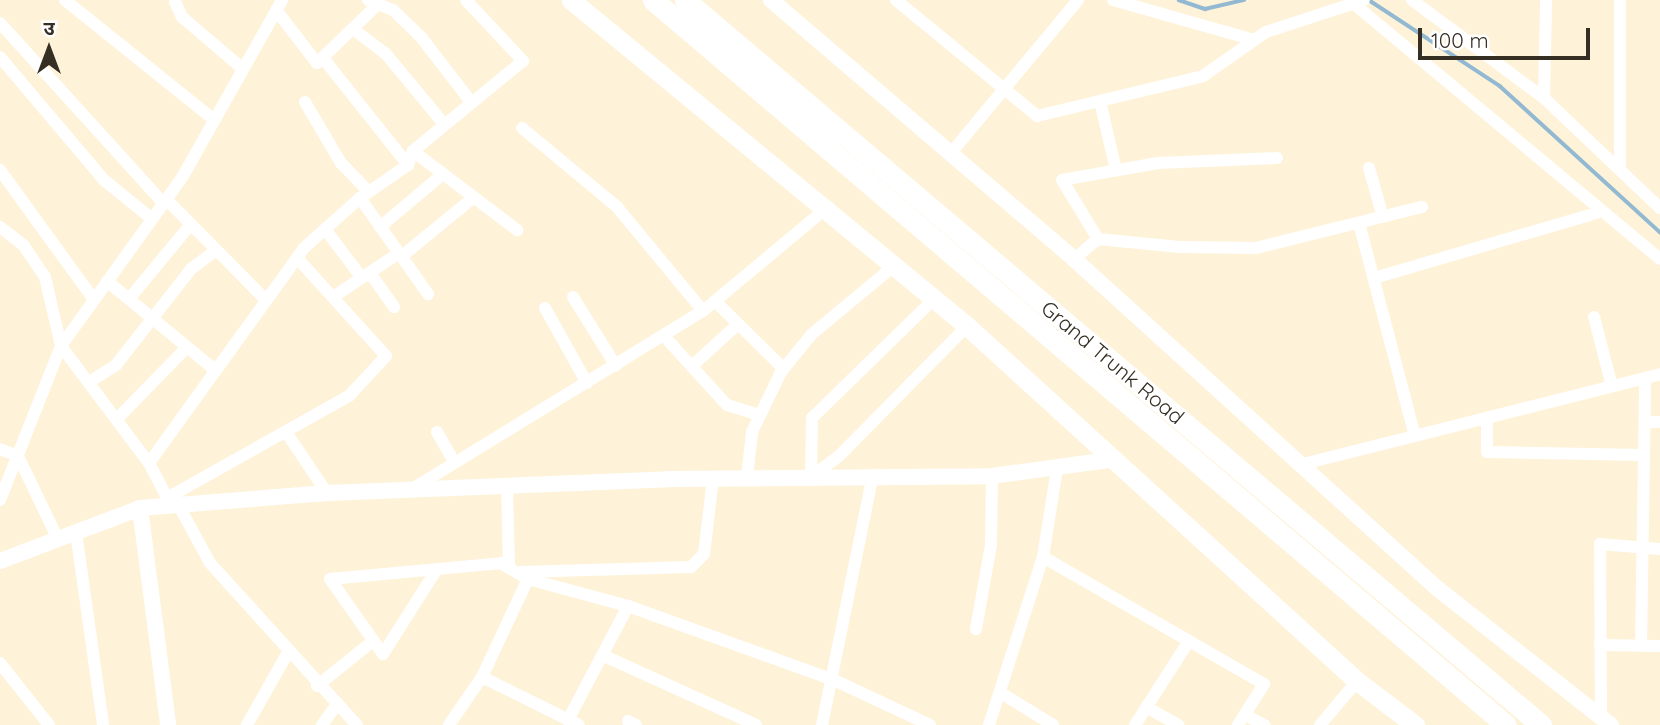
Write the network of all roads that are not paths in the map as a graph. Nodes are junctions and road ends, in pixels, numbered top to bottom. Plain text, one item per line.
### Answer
1 (65, 0) edge
2 (467, 0) edge
3 (572, 0) edge
4 (653, 0) edge
5 (685, 0) edge
6 (771, 0) edge
7 (896, 0) edge
8 (1078, 0) edge
9 (1113, 0) edge
10 (1412, 0) edge
11 (1546, 0) edge
12 (1620, 0) edge
13 (175, 1) edge
14 (373, 2) edge
15 (1360, 2) edge
16 (277, 4) edge
17 (0, 23) edge
18 (353, 29) junction
19 (1254, 40) junction
20 (0, 57) edge
21 (323, 58) junction
22 (243, 69) junction
23 (1004, 89) junction
24 (1544, 98) junction
25 (1100, 100) junction
26 (305, 102) dead end
27 (471, 102) junction
28 (214, 120) junction
29 (444, 124) junction
30 (522, 128) dead end
31 (413, 150) junction
32 (951, 153) junction
33 (1278, 158) dead end
34 (408, 165) junction
35 (1369, 168) dead end
36 (0, 170) edge
37 (1116, 170) junction
38 (1620, 170) junction
39 (443, 174) junction
40 (365, 195) junction
41 (474, 197) junction
42 (164, 201) junction
43 (828, 207) junction
44 (1422, 207) dead end
45 (1660, 208) edge
46 (1597, 213) dead end
47 (1383, 217) junction
48 (152, 219) junction
49 (1359, 223) junction
50 (191, 224) junction
51 (380, 226) junction
52 (0, 227) edge
53 (325, 229) junction
54 (517, 230) dead end
55 (1098, 239) junction
56 (216, 250) junction
57 (400, 255) junction
58 (297, 258) junction
59 (1074, 259) junction
60 (1660, 260) edge
61 (894, 266) junction
62 (366, 275) junction
63 (1374, 278) junction
64 (107, 281) junction
65 (428, 294) dead end
66 (333, 297) junction
67 (573, 297) dead end
68 (129, 299) junction
69 (94, 300) junction
70 (266, 300) junction
71 (933, 300) junction
72 (715, 301) junction
73 (394, 307) dead end
74 (545, 308) dead end
75 (703, 311) junction
76 (1594, 317) dead end
77 (155, 321) junction
78 (738, 324) junction
79 (967, 326) junction
80 (664, 336) junction
81 (61, 346) junction
82 (187, 347) junction
83 (616, 366) junction
84 (692, 366) junction
85 (783, 368) junction
86 (216, 370) junction
87 (1660, 374) edge
88 (1645, 378) junction
89 (89, 382) junction
90 (587, 383) junction
91 (1612, 386) junction
92 (760, 415) junction
93 (1487, 418) junction
94 (117, 419) junction
95 (1644, 422) junction
96 (1660, 422) edge
97 (286, 432) junction
98 (437, 432) dead end
99 (1415, 436) junction
100 (0, 449) edge
101 (1644, 455) junction
102 (18, 456) junction
103 (1116, 459) junction
104 (454, 462) junction
105 (149, 463) junction
106 (1299, 465) junction
107 (1057, 469) junction
108 (873, 475) junction
109 (992, 476) junction
110 (811, 477) junction
111 (713, 478) junction
112 (747, 478) junction
113 (507, 486) junction
114 (412, 490) junction
115 (327, 493) junction
116 (0, 500) edge
117 (172, 503) junction
118 (140, 508) junction
119 (76, 532) junction
120 (58, 539) junction
121 (1643, 549) junction
122 (1660, 549) edge
123 (1043, 557) junction
124 (0, 561) edge
125 (435, 572) junction
126 (517, 573) junction
127 (628, 606) junction
128 (976, 629) dead end
129 (373, 640) junction
130 (1189, 641) junction
131 (1600, 645) junction
132 (1641, 646) junction
133 (1660, 646) edge
134 (288, 654) junction
135 (602, 655) junction
136 (0, 663) edge
137 (482, 677) junction
138 (834, 680) junction
139 (1357, 681) junction
140 (317, 686) junction
141 (1001, 693) junction
142 (336, 706) junction
143 (1146, 707) junction
144 (1241, 720) edge
145 (1606, 720) edge
146 (573, 722) edge
147 (49, 725) edge
148 (103, 725) edge
149 (168, 725) edge
150 (247, 725) edge
151 (322, 725) edge
152 (357, 725) edge
153 (449, 725) edge
154 (756, 725) edge
155 (822, 725) edge
156 (930, 725) edge
157 (989, 725) edge
158 (1053, 725) edge
159 (1135, 725) edge
160 (1178, 725) edge
161 (1265, 725) edge
162 (1320, 725) edge
163 (1415, 725) edge
164 (1506, 725) edge
165 (1541, 725) edge

1 - 28 street
2 - 27 street
3 - 43 main road
4 - 164 highway, Grand Trunk Road
5 - 165 highway, Grand Trunk Road
6 - 32 street
7 - 23 street
8 - 23 street
9 - 19 street
10 - 24 street
11 - 24 street
12 - 38 street
13 - 22 street
14 - 18 street
14 - 27 street
15 - 19 street
15 - 60 street
16 - 21 street
16 - 22 street
17 - 42 street
18 - 21 street
18 - 29 street
19 - 25 street
20 - 48 street
21 - 34 street
22 - 28 street
23 - 25 street
23 - 32 street
24 - 38 street
25 - 37 street
26 - 40 street
27 - 29 street
28 - 42 street
29 - 31 street
30 - 75 street
31 - 34 street
31 - 39 street
32 - 59 street
33 - 37 street
34 - 40 street
35 - 47 street
36 - 69 street
37 - 55 street
38 - 45 street
39 - 41 street
39 - 51 street
40 - 51 street
40 - 53 street
41 - 54 street
41 - 57 street
42 - 48 street
42 - 50 street
43 - 61 main road
43 - 72 street
44 - 47 street
46 - 63 street
47 - 49 street
48 - 64 street
49 - 55 street
49 - 63 street
50 - 56 street
50 - 68 street
51 - 57 street
52 - 81 street
53 - 58 street
53 - 62 street
55 - 59 street
56 - 70 street
56 - 77 street
57 - 62 street
57 - 65 street
58 - 66 street
58 - 70 street
59 - 106 street
61 - 71 main road
61 - 85 street
62 - 66 street
62 - 73 street
63 - 99 street
64 - 68 street
64 - 69 street
66 - 97 street
67 - 83 street
68 - 77 street
69 - 81 street
70 - 86 street
71 - 79 main road
71 - 110 street
72 - 75 street
72 - 78 street
74 - 90 street
75 - 80 street
76 - 91 street
77 - 82 street
77 - 89 street
78 - 84 street
78 - 85 street
79 - 103 main road
79 - 110 street
80 - 83 street
80 - 84 street
81 - 89 street
81 - 102 street
82 - 86 street
82 - 94 street
83 - 90 street
84 - 92 street
85 - 92 street
86 - 105 street
87 - 88 street
88 - 91 street
88 - 95 street
89 - 94 street
90 - 104 street
91 - 93 street
92 - 112 street
93 - 99 street
93 - 101 street
94 - 105 street
95 - 96 street
95 - 101 street
97 - 115 street
97 - 117 street
98 - 104 street
99 - 106 street
100 - 102 street
101 - 121 street
102 - 116 street
102 - 120 street
103 - 107 street
103 - 139 main road
104 - 114 street
105 - 117 street
106 - 145 street
107 - 109 street
107 - 123 street
108 - 109 street
108 - 110 street
108 - 138 street
109 - 128 street
110 - 112 street
111 - 112 street
111 - 113 street
111 - 126 street
113 - 114 street
113 - 126 street
114 - 115 street
115 - 117 street
117 - 118 street
117 - 134 street
118 - 119 street
118 - 149 street
119 - 120 street
119 - 148 street
120 - 124 street
121 - 122 street
121 - 131 street
121 - 132 street
123 - 130 street
123 - 141 street
125 - 126 street
125 - 129 street
125 - 129 street
126 - 127 street
126 - 137 street
127 - 135 street
127 - 138 street
129 - 140 street
130 - 143 street
130 - 144 street
131 - 132 street
131 - 145 street
132 - 133 street
134 - 140 street
134 - 150 street
135 - 146 street
135 - 154 street
136 - 147 street
137 - 146 street
137 - 153 street
138 - 155 street
138 - 156 street
139 - 162 street
139 - 163 main road
140 - 142 street
141 - 157 street
141 - 158 street
142 - 151 street
142 - 152 street
143 - 159 street
143 - 160 street
144 - 161 street

